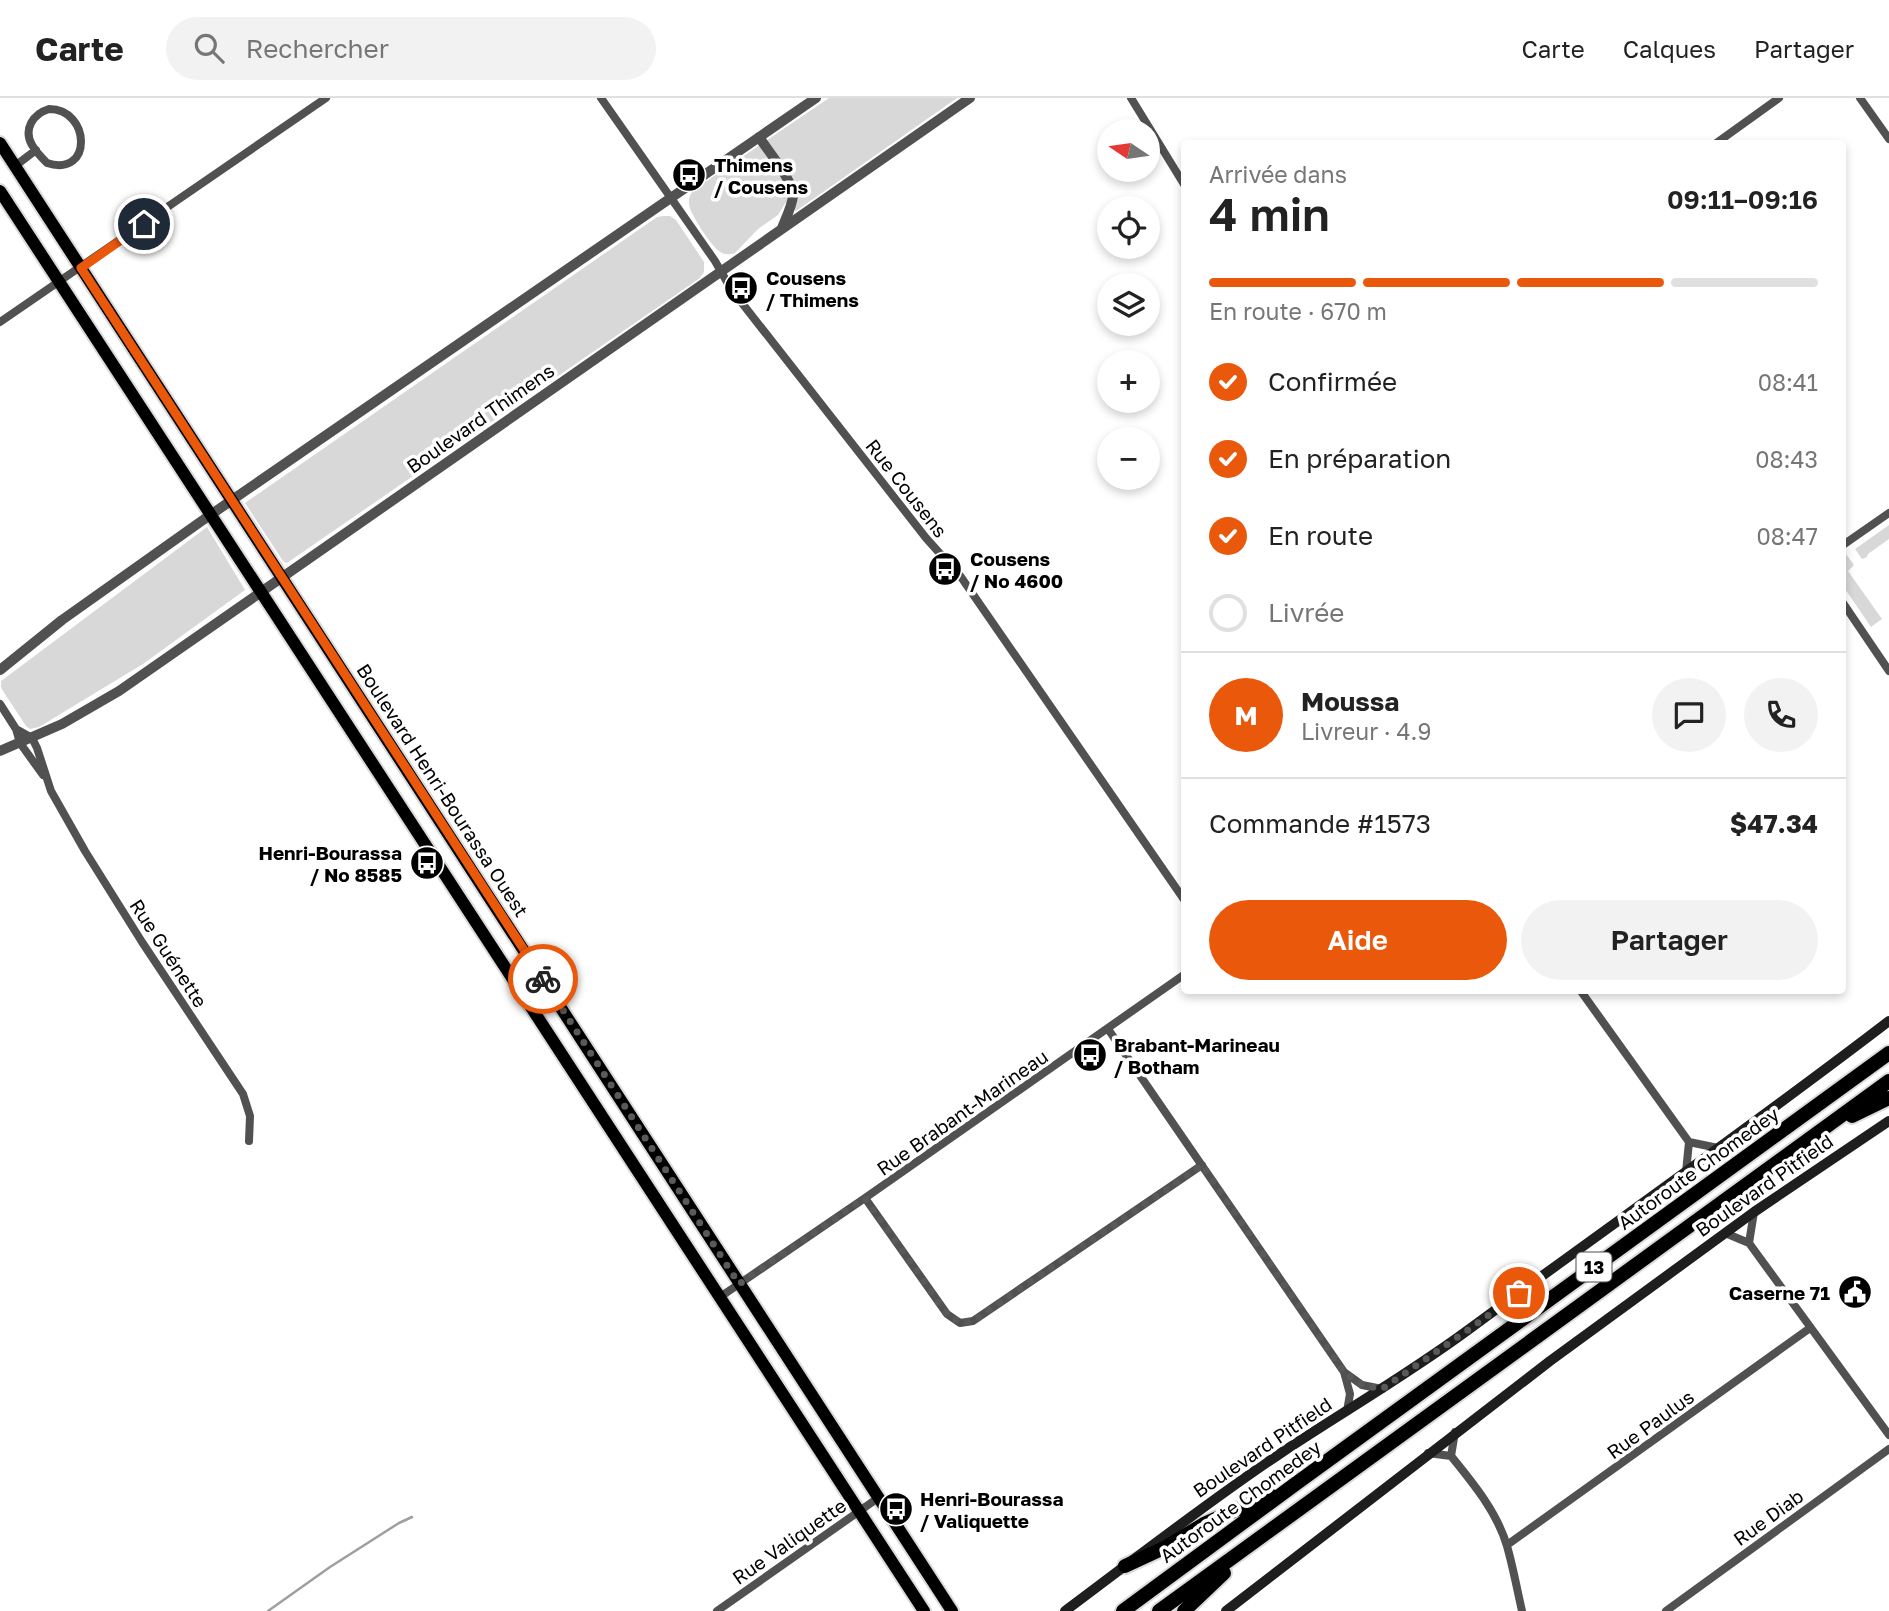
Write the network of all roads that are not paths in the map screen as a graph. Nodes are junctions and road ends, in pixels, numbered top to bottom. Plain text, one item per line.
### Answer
1 (326, 98) edge
2 (601, 98) edge
3 (816, 98) edge
4 (970, 98) edge
5 (1131, 98) edge
6 (1779, 98) edge
7 (1860, 98) edge
8 (759, 137) junction
9 (1889, 139) edge
10 (1721, 140) edge
11 (0, 143) edge
12 (36, 150) junction
13 (15, 166) junction
14 (1181, 179) edge
15 (0, 191) edge
16 (671, 198) junction
17 (782, 229) junction
18 (81, 268) junction
19 (721, 272) junction
20 (59, 282) junction
21 (0, 322) edge
22 (232, 500) junction
23 (1889, 513) edge
24 (211, 515) junction
25 (1846, 543) edge
26 (282, 577) junction
27 (261, 592) junction
28 (1846, 607) edge
29 (0, 670) edge
30 (1889, 671) edge
31 (0, 704) edge
32 (16, 729) junction
33 (32, 738) junction
34 (20, 743) junction
35 (0, 751) edge
36 (48, 784) junction
37 (1181, 895) edge
38 (1181, 977) edge
39 (1583, 994) edge
40 (1889, 1021) edge
41 (1108, 1029) junction
42 (1889, 1054) edge
43 (1889, 1081) edge
44 (1889, 1098) edge
45 (1889, 1121) edge
46 (1817, 1134) junction
47 (249, 1141) dead end
48 (1689, 1142) junction
49 (1718, 1148) junction
50 (1202, 1165) junction
51 (1686, 1172) junction
52 (865, 1198) junction
53 (1754, 1212) junction
54 (1725, 1233) junction
55 (1749, 1243) junction
56 (739, 1284) junction
57 (720, 1297) junction
58 (1810, 1328) junction
59 (1344, 1372) junction
60 (1382, 1389) junction
61 (1347, 1411) junction
62 (1455, 1432) junction
63 (1889, 1435) edge
64 (1889, 1449) edge
65 (1428, 1453) junction
66 (1451, 1456) junction
67 (1294, 1485) junction
68 (878, 1497) junction
69 (859, 1511) junction
70 (1263, 1536) junction
71 (1507, 1545) junction
72 (1125, 1566) junction
73 (717, 1611) edge
74 (924, 1611) edge
75 (952, 1611) edge
76 (1065, 1611) edge
77 (1124, 1611) edge
78 (1160, 1611) edge
79 (1184, 1611) edge
80 (1226, 1611) edge
81 (1522, 1611) edge
82 (1666, 1611) edge

1 - 18 street
2 - 16 street, Rue Cousens
3 - 8 street
4 - 17 street, Boulevard Thimens
5 - 14 street
6 - 10 street
7 - 9 street
8 - 16 street
8 - 17 street
11 - 13 main road, Boulevard Henri-Bourassa Ouest
12 - 12 street
12 - 13 street
13 - 18 main road, Boulevard Henri-Bourassa Ouest
15 - 20 main road
16 - 19 street, Rue Cousens
16 - 22 street
17 - 19 street, Boulevard Thimens
18 - 20 street
18 - 22 main road, Boulevard Henri-Bourassa Ouest
19 - 26 street, Boulevard Thimens
19 - 37 street, Rue Cousens
20 - 21 street
20 - 24 main road
22 - 24 street
22 - 26 main road, Boulevard Henri-Bourassa Ouest
23 - 25 street
24 - 27 main road
24 - 29 street
26 - 27 street, Boulevard Thimens
26 - 56 main road, Boulevard Henri-Bourassa Ouest
27 - 33 street, Boulevard Thimens
27 - 57 main road
28 - 30 street
31 - 32 street, Rue Guénette
32 - 33 street, Rue Guénette
32 - 34 street, Rue Guénette
33 - 34 street, Boulevard Thimens
33 - 36 street, Rue Guénette
34 - 35 street, Boulevard Thimens
34 - 36 street, Rue Guénette
36 - 47 street, Rue Guénette
38 - 41 street, Rue Brabant-Marineau
39 - 48 street
40 - 49 main road, Boulevard Pitfield
41 - 50 street
41 - 52 street, Rue Brabant-Marineau
42 - 67 highway, Autoroute Chomedey / 13
43 - 46 highway, 13
44 - 46 highway
45 - 53 main road, Boulevard Pitfield
46 - 70 highway, 13
48 - 49 street
48 - 51 street
49 - 51 main road, Boulevard Pitfield
50 - 52 street
50 - 59 street
51 - 60 main road, Boulevard Pitfield
52 - 56 street, Rue Brabant-Marineau
53 - 54 main road, Boulevard Pitfield
53 - 55 street
54 - 55 street
54 - 62 main road, Boulevard Pitfield
55 - 58 street
56 - 57 street, Rue Brabant-Marineau
56 - 68 main road, Boulevard Henri-Bourassa Ouest
57 - 69 main road
58 - 63 street
58 - 71 street, Rue Paulus
59 - 60 street
59 - 61 street
60 - 61 main road, Boulevard Pitfield
61 - 72 main road, Boulevard Pitfield
62 - 65 main road, Boulevard Pitfield
62 - 66 street
64 - 82 street, Rue Diab
65 - 66 street
65 - 80 main road, Boulevard Pitfield
66 - 71 street
67 - 72 highway
67 - 77 highway, Autoroute Chomedey / 13
68 - 69 street, Rue Valiquette
68 - 75 main road, Boulevard Henri-Bourassa Ouest
69 - 73 street, Rue Valiquette
69 - 74 main road
70 - 78 highway, 13
70 - 79 highway
71 - 81 street
72 - 76 main road, Boulevard Pitfield

